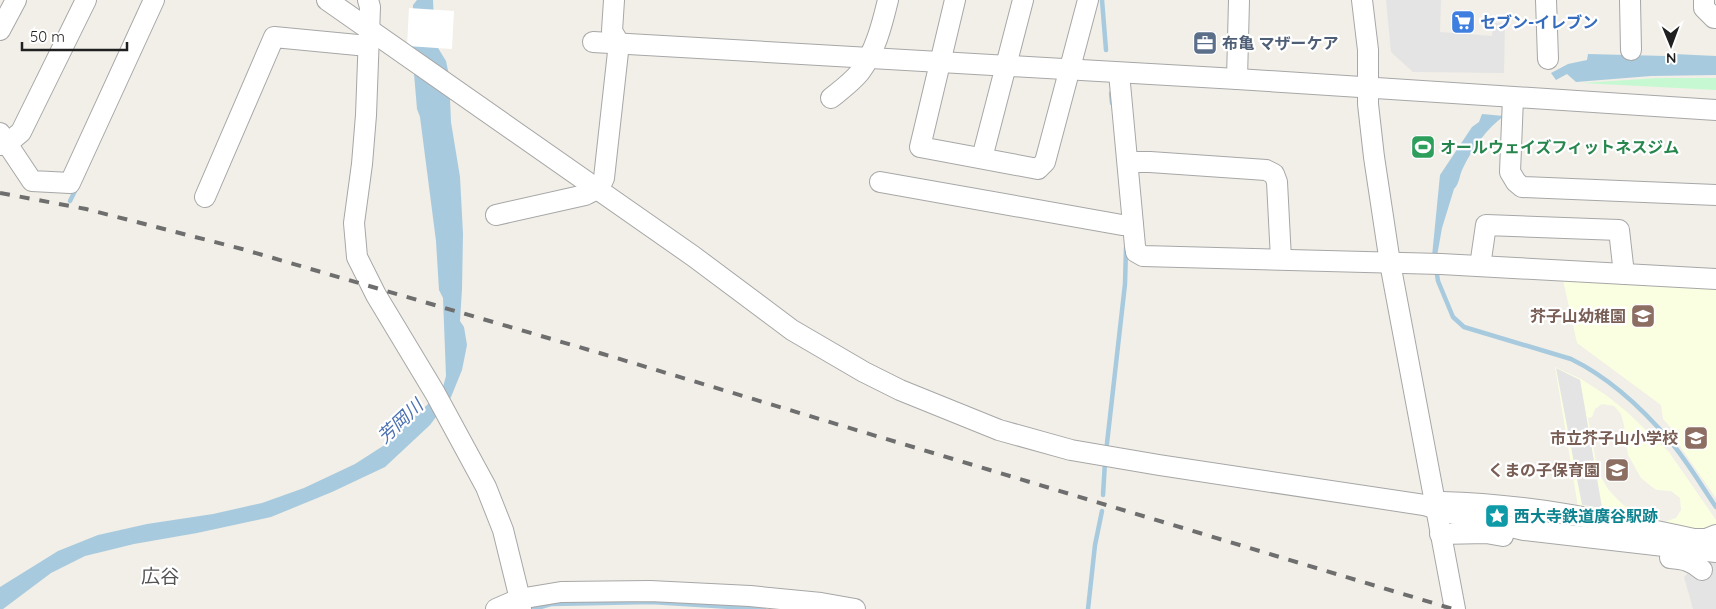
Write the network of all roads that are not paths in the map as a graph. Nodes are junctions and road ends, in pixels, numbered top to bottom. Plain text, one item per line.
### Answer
1 (16, 0) edge
2 (86, 0) edge
3 (154, 0) edge
4 (327, 0) edge
5 (368, 0) edge
6 (614, 0) edge
7 (888, 0) edge
8 (956, 0) edge
9 (1023, 0) edge
10 (1088, 0) edge
11 (1239, 0) edge
12 (1362, 0) edge
13 (1546, 0) edge
14 (1630, 0) edge
15 (1704, 0) edge
16 (1716, 18) edge
17 (0, 30) edge
18 (369, 37) junction
19 (616, 37) junction
20 (592, 42) dead end
21 (1631, 50) dead end
22 (868, 58) junction
23 (1548, 59) dead end
24 (940, 62) junction
25 (1005, 66) junction
26 (1070, 70) junction
27 (1119, 73) junction
28 (1237, 79) junction
29 (1368, 88) junction
30 (831, 98) dead end
31 (1513, 98) junction
32 (1716, 110) edge
33 (3, 140) edge
34 (982, 158) junction
35 (1128, 162) junction
36 (880, 182) dead end
37 (597, 190) junction
38 (1716, 196) edge
39 (205, 197) dead end
40 (496, 215) dead end
41 (1128, 225) junction
42 (1281, 259) junction
43 (1390, 263) junction
44 (1480, 266) junction
45 (1624, 274) junction
46 (1716, 279) edge
47 (1436, 505) junction
48 (1440, 534) junction
49 (1716, 535) edge
50 (1716, 552) edge
51 (1702, 570) dead end
52 (520, 606) edge
53 (496, 609) edge
54 (855, 609) edge
55 (1455, 609) edge

1 - 17 street
2 - 33 street
3 - 33 street
4 - 18 street
5 - 18 street
6 - 19 street
7 - 22 street
8 - 24 street
9 - 25 street
10 - 26 street
11 - 28 street
12 - 29 street
13 - 23 street
14 - 21 street
15 - 16 street
18 - 37 street
18 - 39 street
18 - 52 street
19 - 20 street
19 - 22 street
19 - 37 street
22 - 24 street
22 - 30 street
24 - 25 street
24 - 34 street
25 - 26 street
25 - 34 street
26 - 27 street
26 - 34 street
27 - 28 street
27 - 35 street
28 - 29 street
29 - 31 street
29 - 43 street
31 - 32 street
31 - 38 street
35 - 41 street
35 - 42 street
36 - 41 street
37 - 40 street
37 - 47 street
41 - 42 street
42 - 43 street
43 - 44 street
43 - 47 street
44 - 45 street
44 - 45 street
45 - 46 street
47 - 48 street
47 - 49 street
47 - 50 street
48 - 51 street
48 - 55 street
52 - 53 street
52 - 54 street

